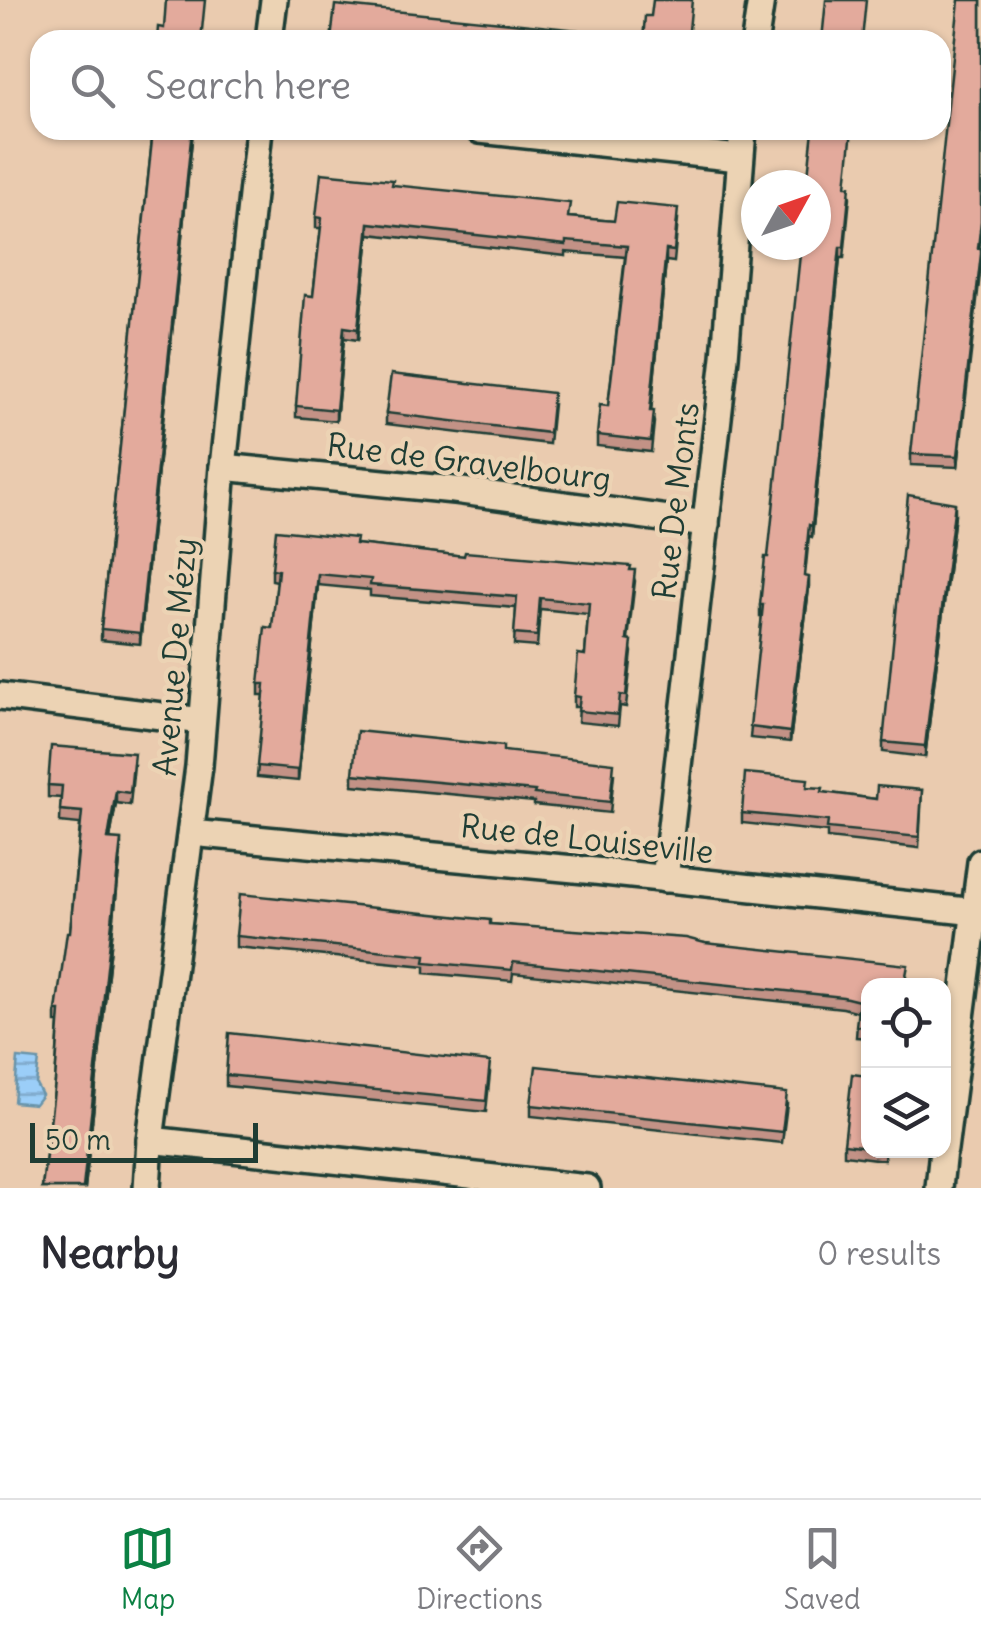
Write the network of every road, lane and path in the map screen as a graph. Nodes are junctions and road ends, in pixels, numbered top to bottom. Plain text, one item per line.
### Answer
1 (274, 0) edge
2 (761, 0) edge
3 (270, 30) edge
4 (756, 30) edge
5 (258, 140) edge
6 (572, 140) edge
7 (741, 140) edge
8 (738, 158) junction
9 (223, 468) junction
10 (706, 524) junction
11 (0, 696) edge
12 (202, 720) junction
13 (191, 833) junction
14 (981, 862) edge
15 (665, 879) junction
16 (976, 912) junction
17 (951, 1098) edge
18 (150, 1140) junction
19 (943, 1158) edge
20 (146, 1188) edge
21 (587, 1188) edge
22 (939, 1188) edge

1 - 3 street
2 - 4 street
5 - 9 street, Avenue De Mézy
6 - 8 street
7 - 8 street, Rue De Monts
8 - 10 street, Rue De Monts
9 - 10 street, Rue de Gravelbourg
9 - 12 street, Avenue De Mézy
10 - 15 street, Rue De Monts
11 - 12 street
12 - 13 street, Avenue De Mézy
13 - 15 street, Rue de Louiseville
13 - 18 street, Avenue De Mézy
14 - 16 street
15 - 16 street, Rue de Louiseville
16 - 17 street
18 - 20 street, Avenue De Mézy
18 - 21 street
19 - 22 street

